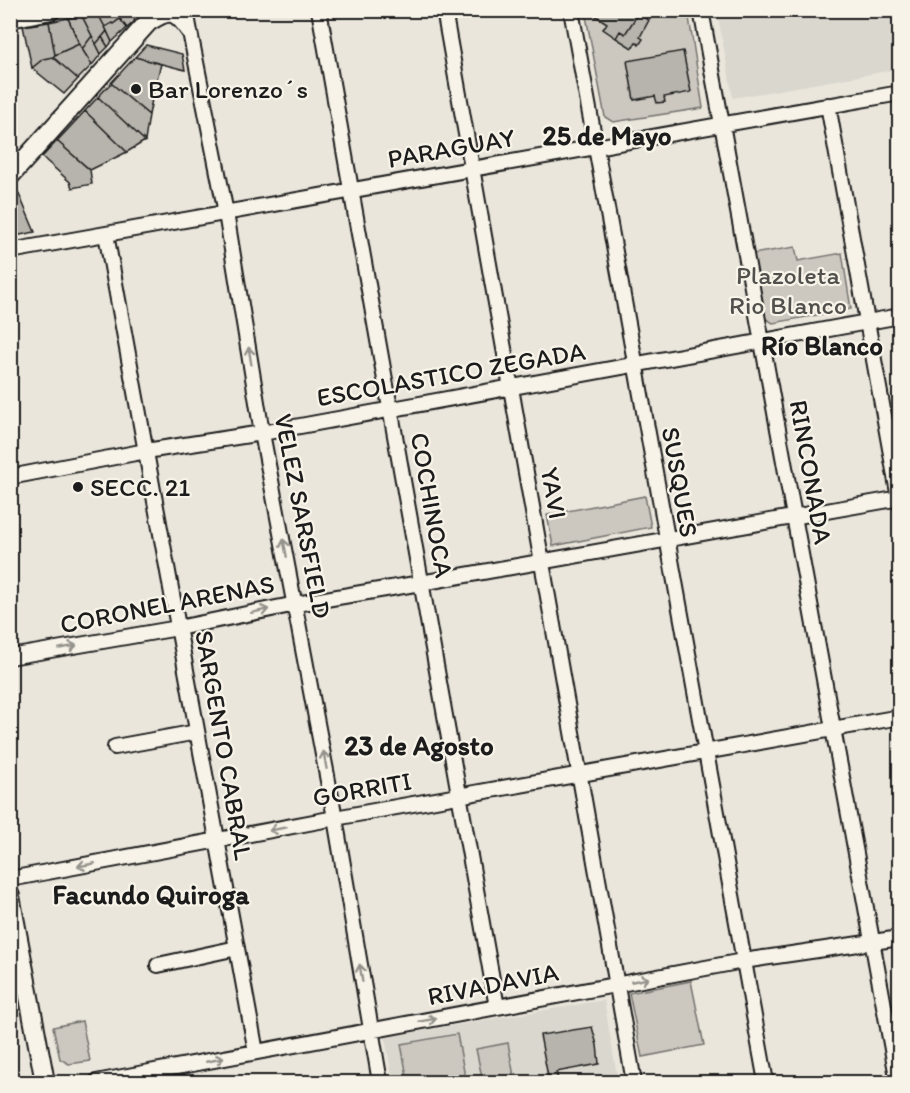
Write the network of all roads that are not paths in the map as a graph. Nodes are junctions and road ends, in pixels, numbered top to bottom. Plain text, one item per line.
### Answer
1 (51, 10) edge
2 (142, 10) edge
3 (159, 10) edge
4 (186, 10) edge
5 (319, 10) edge
6 (444, 10) edge
7 (571, 10) edge
8 (701, 10) edge
9 (10, 18) edge
10 (141, 30) junction
11 (190, 32) junction
12 (900, 93) edge
13 (828, 105) junction
14 (722, 124) junction
15 (596, 147) junction
16 (472, 169) junction
17 (10, 176) edge
18 (351, 190) junction
19 (226, 213) junction
20 (106, 234) junction
21 (10, 251) edge
22 (900, 316) edge
23 (867, 322) junction
24 (762, 341) junction
25 (635, 364) junction
26 (511, 387) junction
27 (390, 409) junction
28 (262, 433) junction
29 (146, 451) junction
30 (10, 477) edge
31 (899, 500) edge
32 (795, 517) junction
33 (667, 540) junction
34 (542, 562) junction
35 (421, 583) junction
36 (296, 604) junction
37 (178, 628) junction
38 (10, 657) edge
39 (900, 717) edge
40 (834, 729) junction
41 (197, 732) junction
42 (115, 747) dead end
43 (705, 752) junction
44 (579, 775) junction
45 (460, 796) junction
46 (335, 818) junction
47 (218, 841) junction
48 (10, 879) edge
49 (10, 896) edge
50 (900, 938) edge
51 (873, 943) junction
52 (237, 948) junction
53 (743, 961) junction
54 (158, 965) dead end
55 (616, 985) junction
56 (497, 1007) junction
57 (370, 1031) junction
58 (256, 1052) junction
59 (45, 1083) edge
60 (96, 1083) edge
61 (380, 1083) edge
62 (634, 1083) edge
63 (766, 1083) edge
64 (898, 1083) edge

1 - 9 street
2 - 10 street
3 - 10 street
4 - 11 street, VELEZ SARSFIELD
5 - 18 street, COCHINOCA
6 - 16 street, YAVI
7 - 15 street, SUSQUES
8 - 14 street, RINCONADA
10 - 11 street
10 - 17 street
11 - 19 street, VELEZ SARSFIELD
12 - 13 street, PARAGUAY
13 - 14 street, PARAGUAY
13 - 23 street
14 - 15 street, PARAGUAY
14 - 24 street, RINCONADA
15 - 16 street, PARAGUAY
15 - 25 street, SUSQUES
16 - 18 street, PARAGUAY
16 - 26 street, YAVI
18 - 19 street, PARAGUAY
18 - 27 street, COCHINOCA
19 - 20 street, PARAGUAY
28 -> 19 street, VELEZ SARSFIELD
20 - 21 street, PARAGUAY
20 - 29 street, SARGENTO CABRAL
22 - 23 street, ESCOLASTICO ZEGADA
23 - 24 street, ESCOLASTICO ZEGADA
23 - 31 street
24 - 25 street, ESCOLASTICO ZEGADA
24 - 32 street, RINCONADA
25 - 26 street, ESCOLASTICO ZEGADA
25 - 33 street, SUSQUES
26 - 27 street, ESCOLASTICO ZEGADA
26 - 34 street, YAVI
27 - 28 street, ESCOLASTICO ZEGADA
27 - 35 street, COCHINOCA
28 - 29 street, ESCOLASTICO ZEGADA
36 -> 28 street, VELEZ SARSFIELD
29 - 30 street, ESCOLASTICO ZEGADA
29 - 37 street, SARGENTO CABRAL
31 - 32 street, CORONEL ARENAS
32 - 33 street, CORONEL ARENAS
32 - 40 street, RINCONADA
33 - 34 street, CORONEL ARENAS
33 - 43 street, SUSQUES
34 - 35 street, CORONEL ARENAS
34 - 44 street, YAVI
35 - 36 street, CORONEL ARENAS
35 - 45 street, COCHINOCA
37 -> 36 street, CORONEL ARENAS
46 -> 36 street, VELEZ SARSFIELD
38 -> 37 street, CORONEL ARENAS
37 - 41 street, SARGENTO CABRAL
39 - 40 street, GORRITI
40 - 43 street, GORRITI
40 - 51 street, RINCONADA
41 - 42 street
41 - 47 street, SARGENTO CABRAL
43 - 44 street, GORRITI
43 - 53 street, SUSQUES
44 - 45 street, GORRITI
44 - 55 street, YAVI
45 - 46 street, GORRITI
45 - 56 street, COCHINOCA
46 -> 47 street, GORRITI
57 -> 46 street, VELEZ SARSFIELD
47 -> 48 street, GORRITI
47 - 52 street, SARGENTO CABRAL
49 - 59 street
50 - 51 street, RIVADAVIA
51 - 53 street, RIVADAVIA
51 - 64 street, RINCONADA
52 - 54 street
52 - 58 street, SARGENTO CABRAL
55 -> 53 street, RIVADAVIA
53 - 63 street, SUSQUES
55 - 56 street, RIVADAVIA
55 - 62 street, YAVI
57 -> 56 street, RIVADAVIA
57 - 58 street, RIVADAVIA
57 - 61 street, VELEZ SARSFIELD
60 -> 58 street, RIVADAVIA

